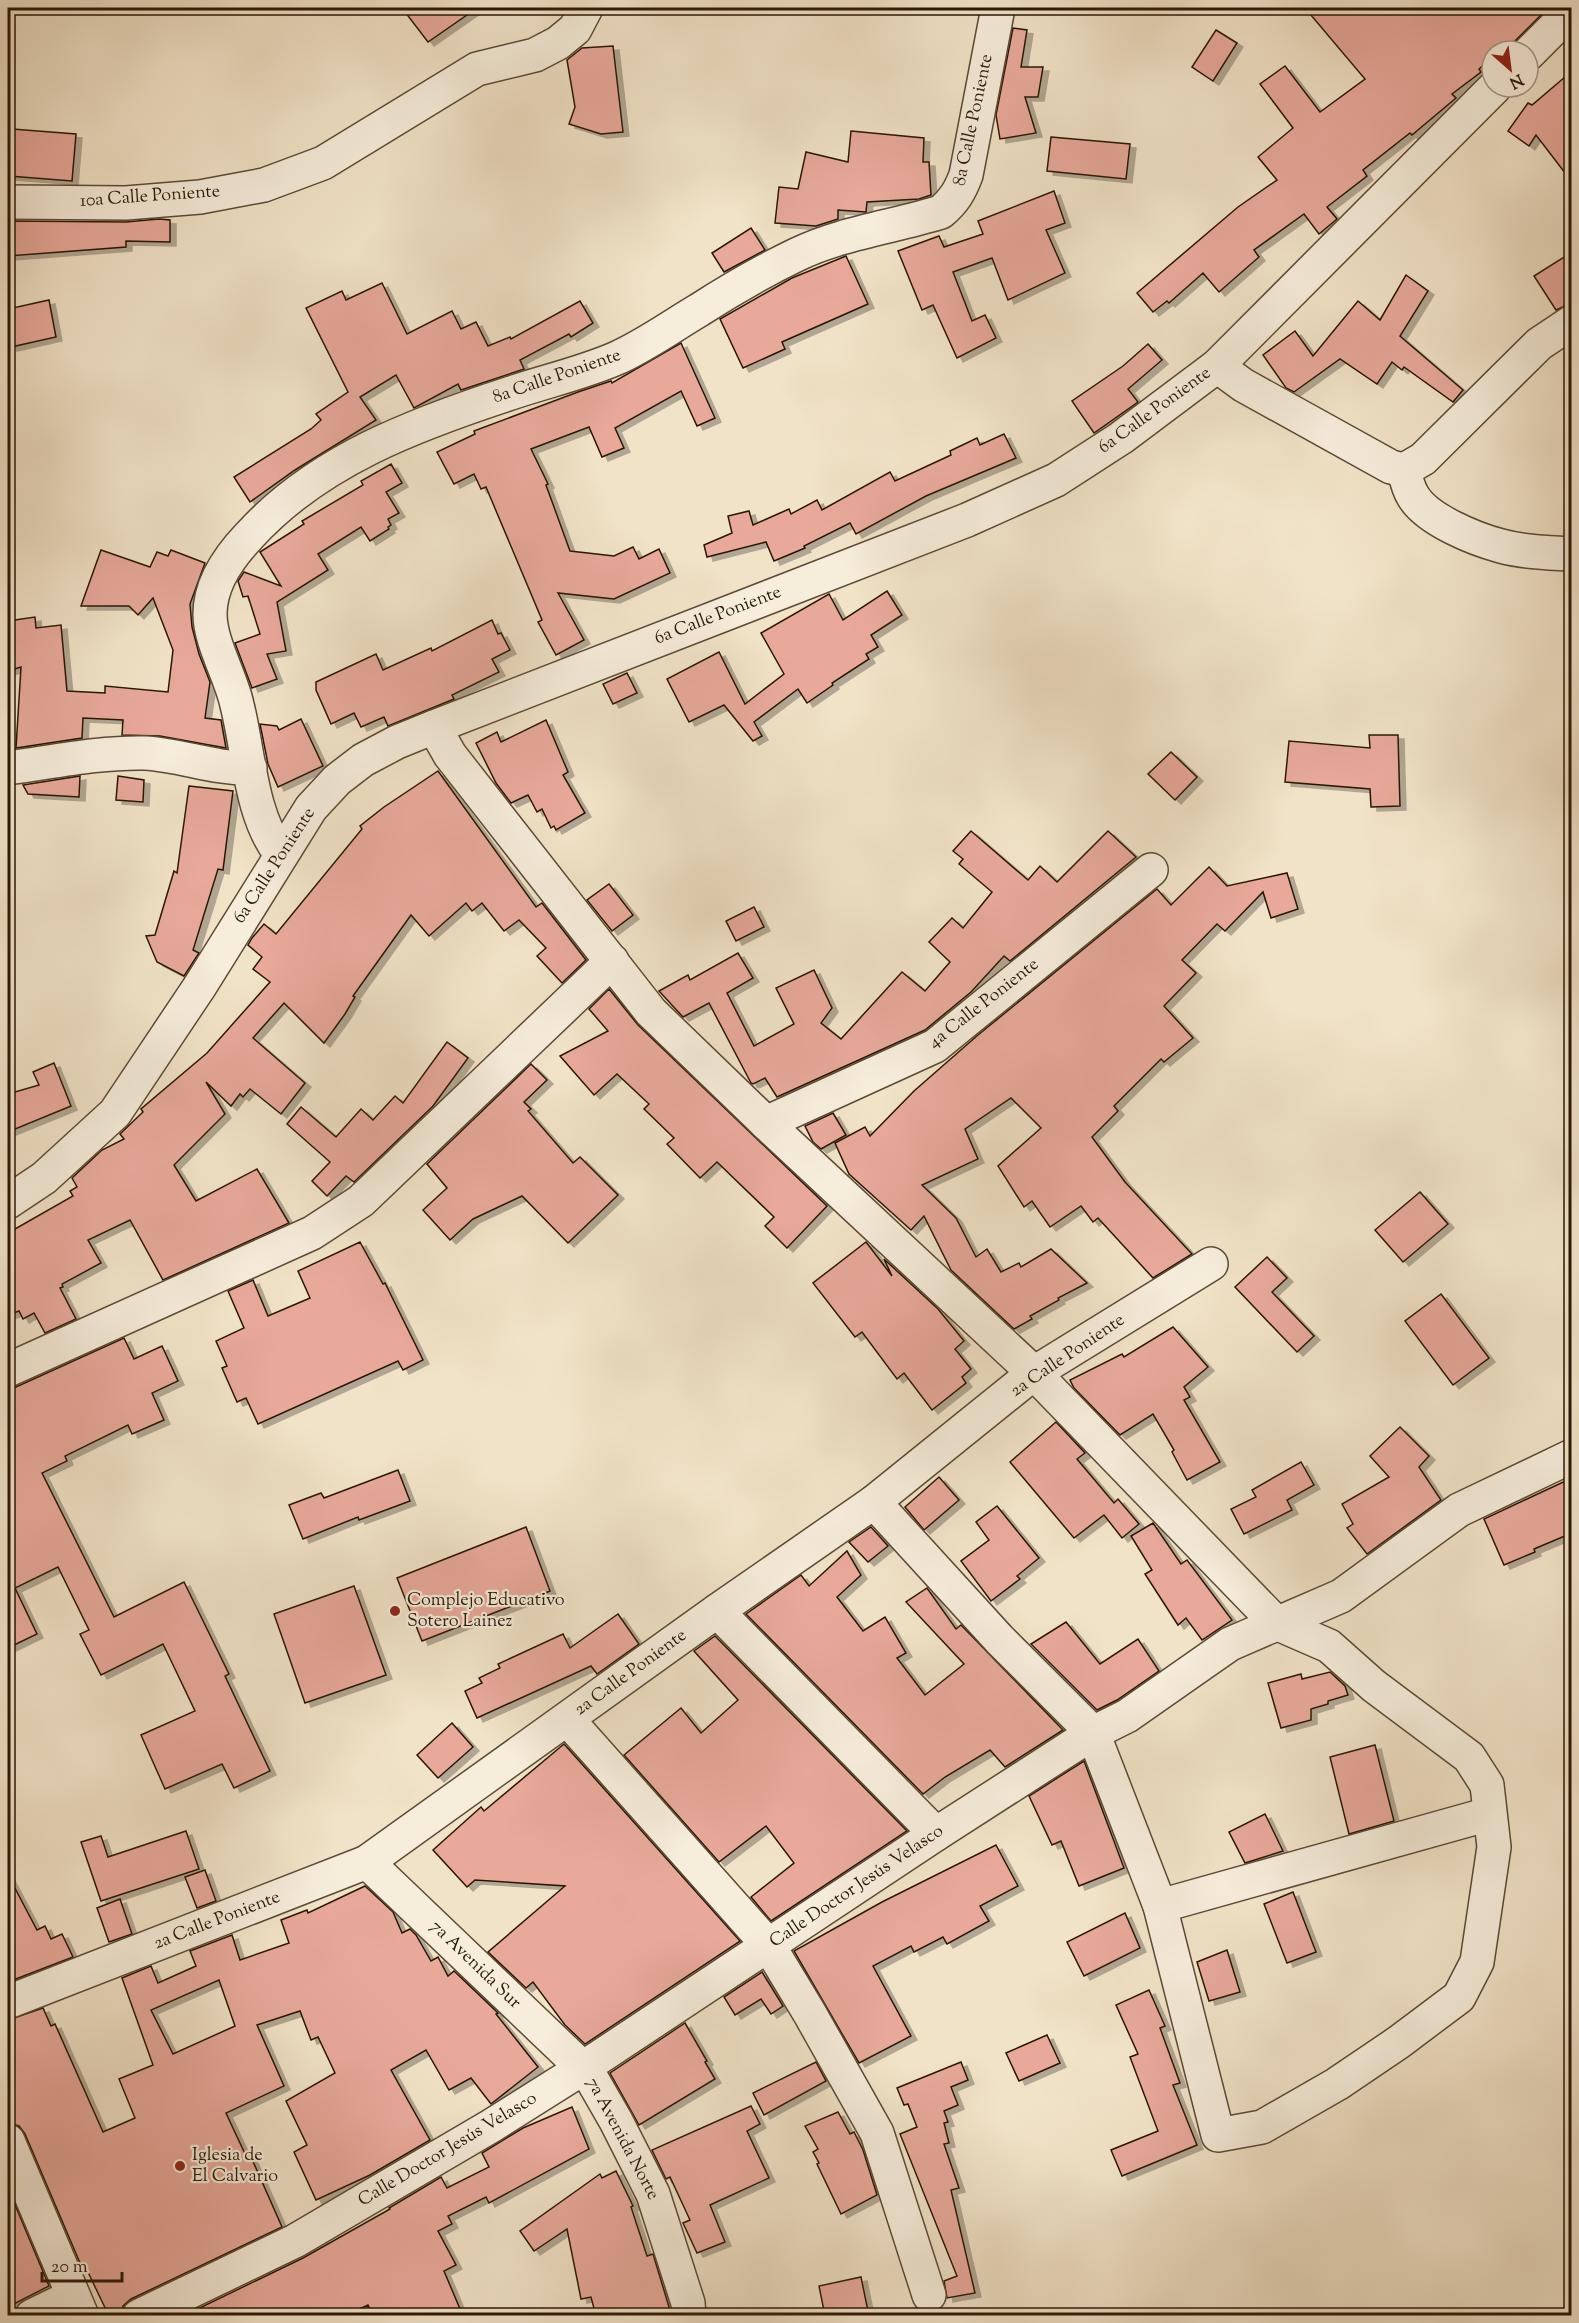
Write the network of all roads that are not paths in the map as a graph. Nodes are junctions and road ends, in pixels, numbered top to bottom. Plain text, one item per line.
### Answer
1 (586, 8) edge
2 (998, 8) edge
3 (1572, 10) edge
4 (1540, 42) edge
5 (1483, 99) edge
6 (8, 202) edge
7 (1572, 322) edge
8 (1216, 366) junction
9 (1404, 470) junction
10 (1572, 554) edge
11 (434, 727) junction
12 (8, 768) edge
13 (250, 768) junction
14 (280, 853) junction
15 (1151, 870) dead end
16 (612, 961) junction
17 (766, 1123) junction
18 (8, 1202) edge
19 (1212, 1264) dead end
20 (8, 1370) edge
21 (1034, 1373) junction
22 (1572, 1456) edge
23 (874, 1502) junction
24 (717, 1611) junction
25 (1276, 1623) junction
26 (568, 1720) junction
27 (1093, 1734) junction
28 (1489, 1814) junction
29 (936, 1834) junction
30 (367, 1862) junction
31 (1160, 1906) junction
32 (769, 1946) junction
33 (8, 2002) edge
34 (583, 2068) junction
35 (8, 2141) edge
36 (929, 2295) dead end
37 (78, 2306) edge
38 (32, 2316) edge
39 (139, 2316) edge
40 (689, 2316) edge

1 - 6 street, 10a Calle Poniente
2 - 13 street, 8a Calle Poniente
3 - 4 street
5 - 8 street, 6a Calle Poniente
7 - 9 street
8 - 9 street
8 - 11 street, 6a Calle Poniente
9 - 10 street
11 - 14 street, 6a Calle Poniente
11 - 16 street
12 - 13 street
13 - 14 street, 8a Calle Poniente
14 - 18 street, 6a Calle Poniente
15 - 17 street, 4a Calle Poniente
16 - 17 street
16 - 20 street
17 - 21 street
19 - 21 street, 2a Calle Poniente
21 - 23 street, 2a Calle Poniente
21 - 25 street
22 - 25 street, Calle Doctor Jesús Velasco
23 - 24 street, 2a Calle Poniente
23 - 27 street
24 - 26 street, 2a Calle Poniente
24 - 29 street
25 - 27 street, Calle Doctor Jesús Velasco
25 - 28 street
26 - 30 street, 2a Calle Poniente
26 - 32 street
27 - 29 street, Calle Doctor Jesús Velasco
27 - 31 street
28 - 31 street
28 - 31 street
29 - 32 street, Calle Doctor Jesús Velasco
30 - 33 street, 2a Calle Poniente
30 - 34 street, 7a Avenida Sur
32 - 34 street, Calle Doctor Jesús Velasco
32 - 36 street
34 - 39 street, Calle Doctor Jesús Velasco
34 - 40 street, 7a Avenida Norte
35 - 37 street
37 - 38 street

